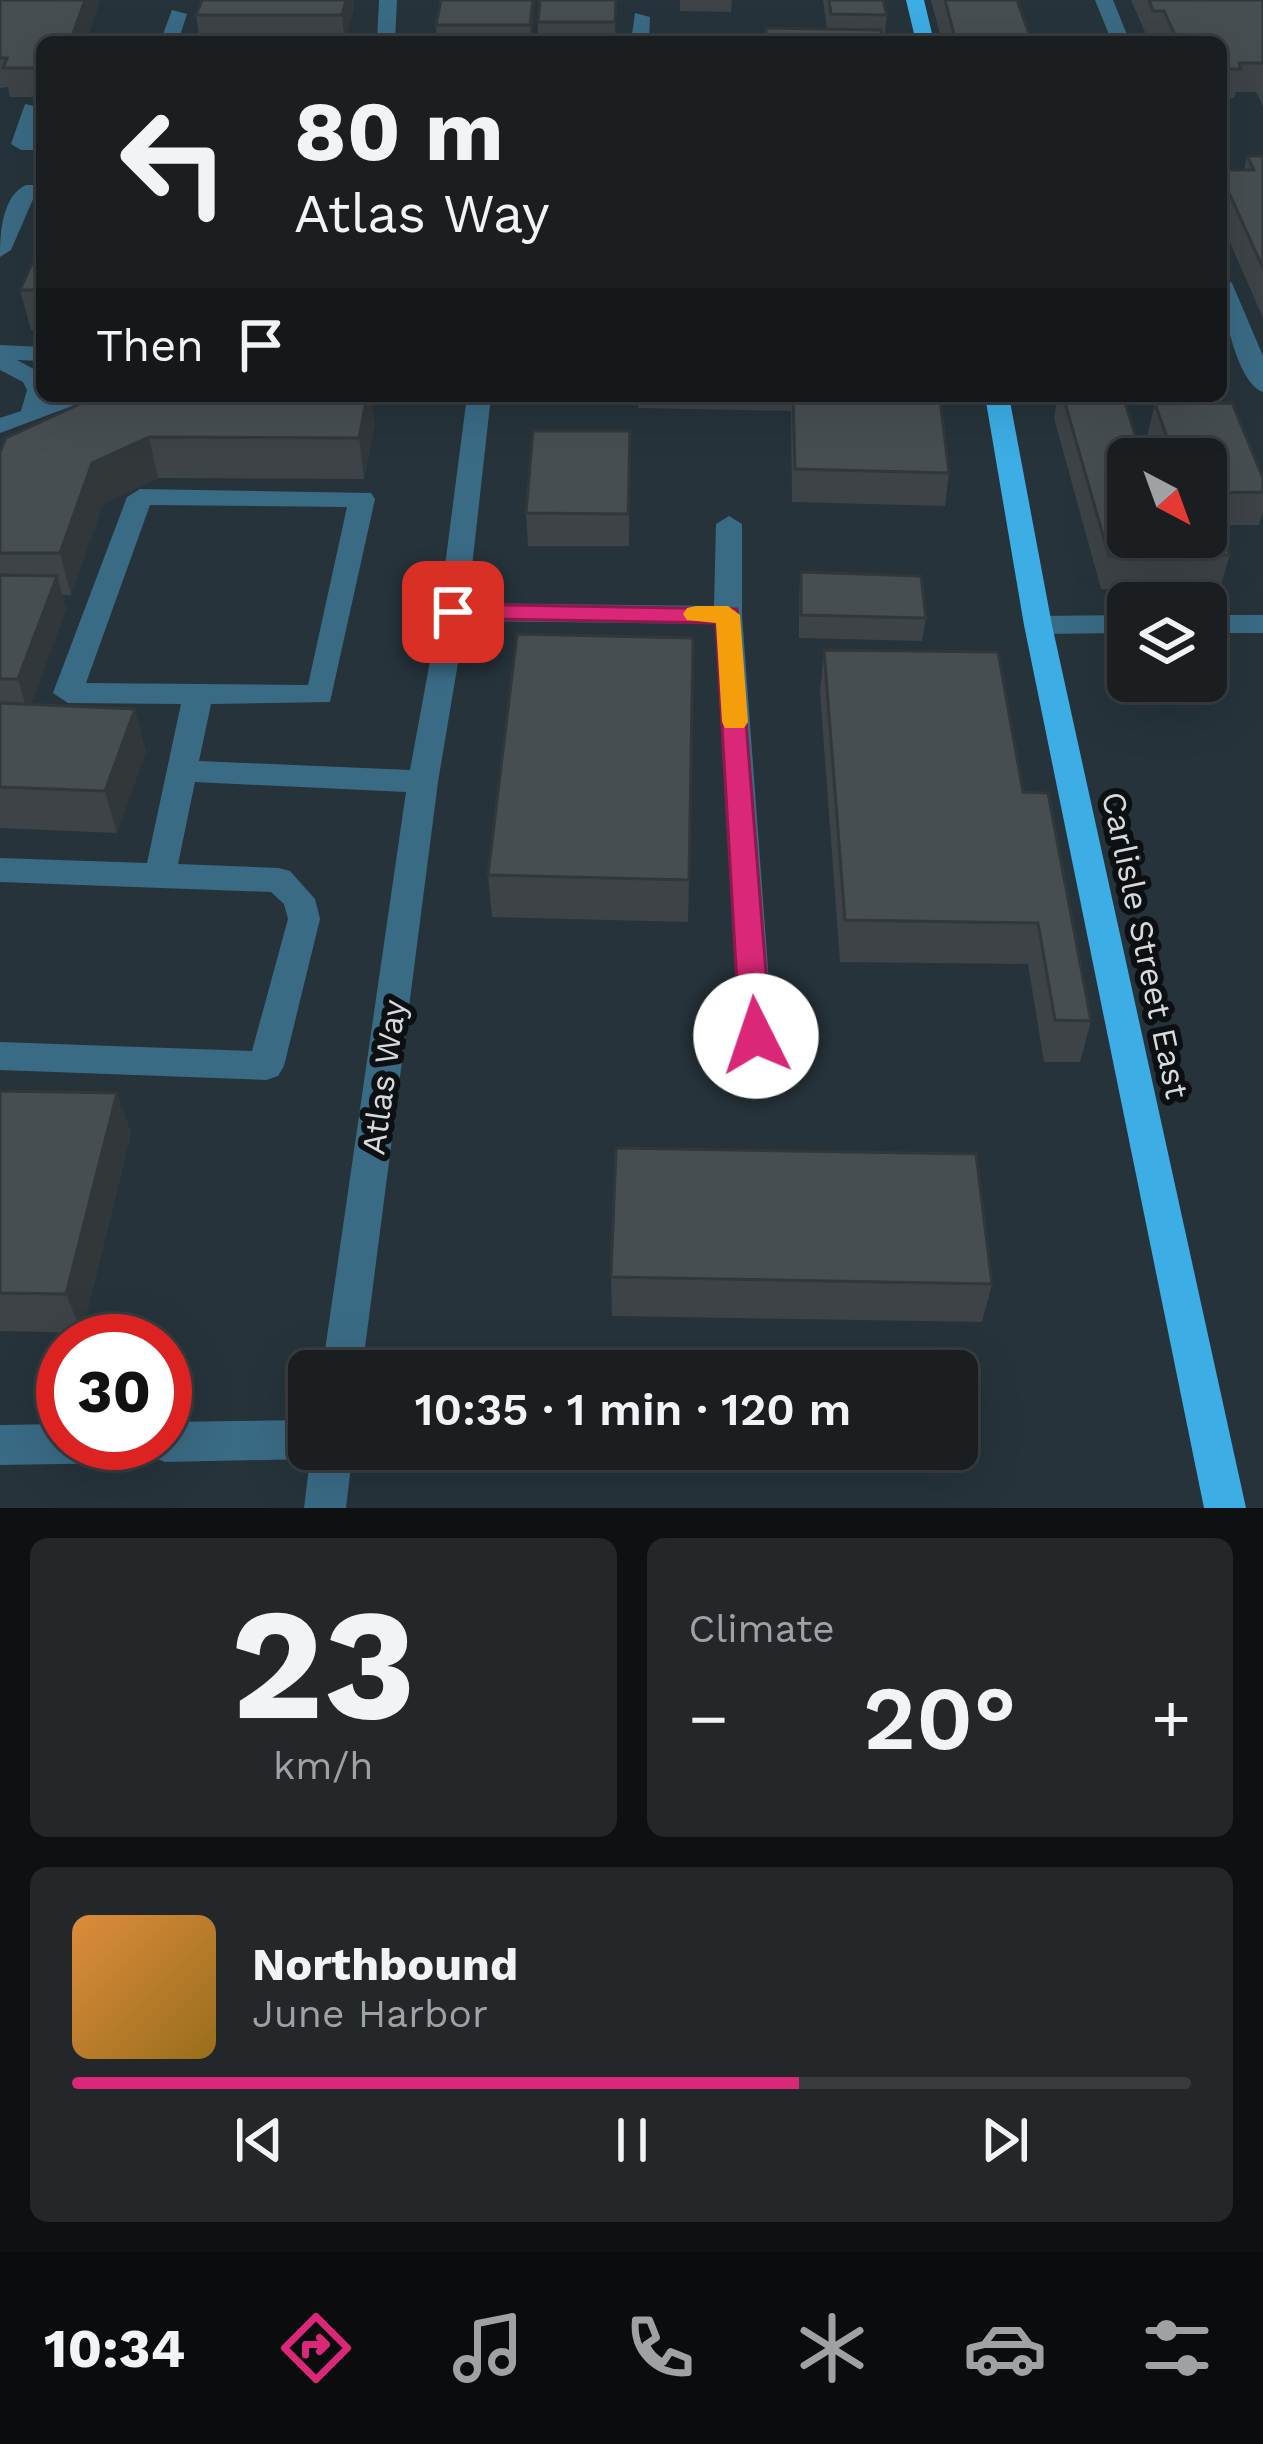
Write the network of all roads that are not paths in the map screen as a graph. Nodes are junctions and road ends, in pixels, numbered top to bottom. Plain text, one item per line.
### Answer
1 (388, 0) edge
2 (916, 0) edge
3 (1104, 0) edge
4 (178, 14) dead end
5 (641, 17) dead end
6 (171, 36) edge
7 (386, 36) edge
8 (640, 36) edge
9 (924, 36) edge
10 (1119, 36) edge
11 (32, 108) dead end
12 (32, 144) edge
13 (36, 191) edge
14 (0, 250) edge
15 (1227, 298) edge
16 (36, 354) edge
17 (0, 357) edge
18 (36, 385) edge
19 (1263, 385) edge
20 (36, 398) edge
21 (68, 402) edge
22 (478, 402) edge
23 (998, 402) edge
24 (32, 413) junction
25 (0, 425) edge
26 (729, 524) dead end
27 (453, 612) junction
28 (728, 615) junction
29 (1107, 624) edge
30 (1227, 624) edge
31 (1263, 624) edge
32 (1038, 625) junction
33 (198, 694) junction
34 (182, 771) junction
35 (422, 782) junction
36 (0, 871) edge
37 (160, 876) junction
38 (756, 1036) dead end
39 (0, 1057) edge
40 (346, 1350) edge
41 (288, 1440) edge
42 (192, 1442) edge
43 (36, 1444) edge
44 (0, 1445) edge
45 (330, 1470) edge
46 (325, 1508) edge
47 (1225, 1508) edge

1 - 7 street
2 - 9 main road
3 - 10 street
4 - 6 street
5 - 8 street
11 - 12 street
13 - 14 street
15 - 19 street
16 - 17 street
17 - 18 street
20 - 24 street
21 - 24 street
22 - 27 street, Atlas Way
23 - 32 main road, Carlisle Street East
24 - 25 street
26 - 28 street
27 - 28 street
27 - 35 street, Atlas Way
28 - 38 street
29 - 32 street
30 - 31 street
32 - 47 main road, Carlisle Street East
33 - 33 street
33 - 34 street
34 - 35 street
34 - 37 street
35 - 40 street, Atlas Way
36 - 37 street
37 - 39 street
41 - 42 street
43 - 44 street
45 - 46 street

